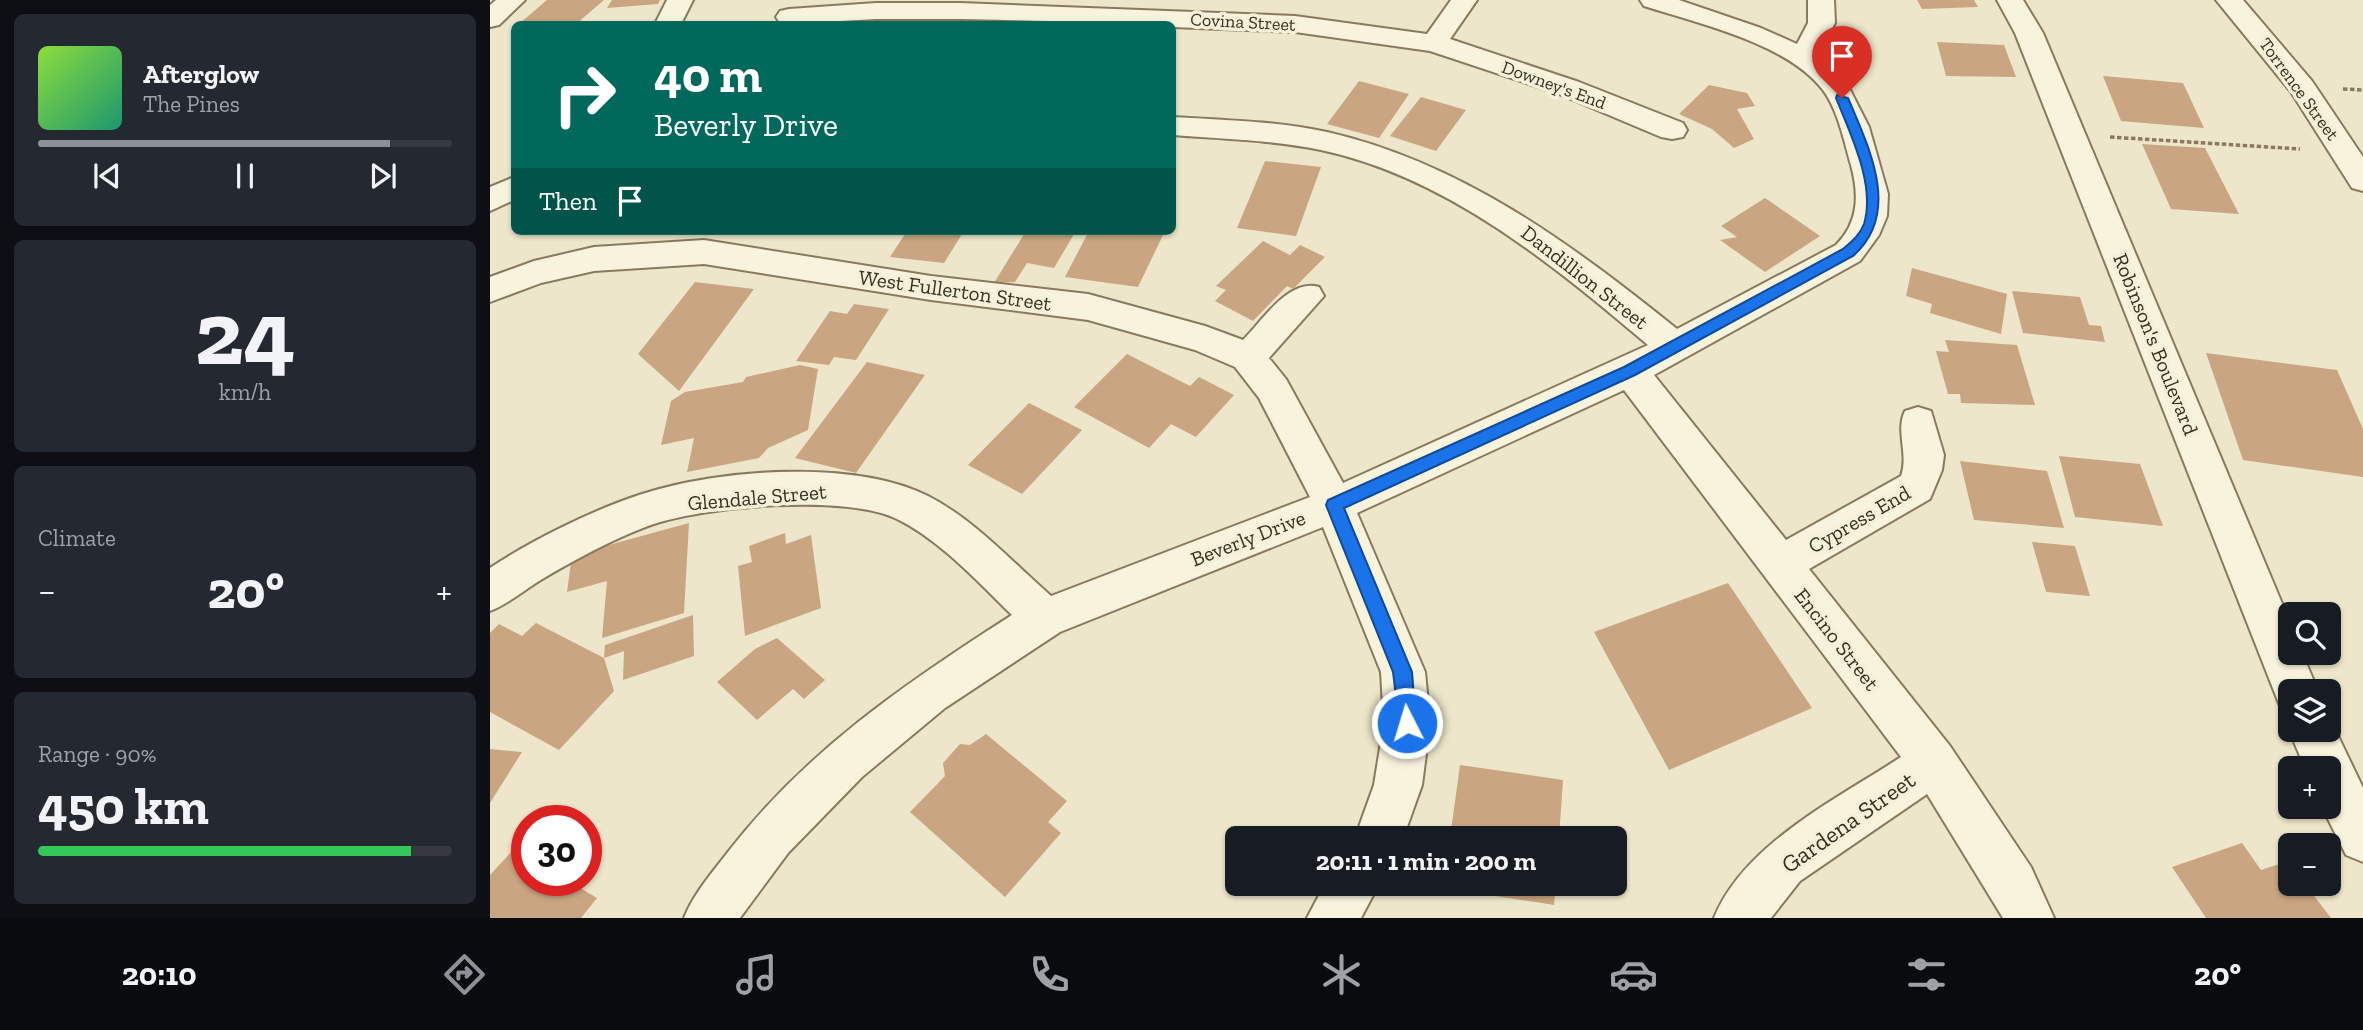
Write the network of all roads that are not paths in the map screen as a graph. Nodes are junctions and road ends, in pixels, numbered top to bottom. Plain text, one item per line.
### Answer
1 (512, 0) edge
2 (680, 0) edge
3 (1464, 0) edge
4 (1653, 0) edge
5 (1821, 0) edge
6 (2010, 0) edge
7 (2229, 0) edge
8 (963, 12) edge
9 (789, 14) edge
10 (490, 19) edge
11 (670, 21) edge
12 (1434, 43) junction
13 (1802, 56) junction
14 (1176, 126) edge
15 (1672, 130) dead end
16 (2363, 181) edge
17 (511, 189) edge
18 (490, 200) edge
19 (707, 241) edge
20 (490, 290) edge
21 (1307, 296) dead end
22 (1674, 346) junction
23 (1248, 357) junction
24 (1630, 371) junction
25 (1919, 422) dead end
26 (1334, 505) junction
27 (1778, 565) junction
28 (490, 592) edge
29 (1045, 618) junction
30 (2291, 679) edge
31 (1934, 762) junction
32 (2341, 794) edge
33 (1383, 826) edge
34 (2363, 838) edge
35 (1346, 896) edge
36 (709, 918) edge
37 (1332, 918) edge
38 (1739, 918) edge
39 (2029, 918) edge

1 - 10 street
2 - 11 street
3 - 12 street
4 - 13 street, Beverly Drive
5 - 13 street
6 - 30 street, Robinson's Boulevard
7 - 16 street, Torrence Street
8 - 9 street, Covina Street
8 - 12 street, Covina Street
12 - 15 street, Downey's End
13 - 22 street, Beverly Drive
14 - 22 street, Dandillion Street
17 - 18 street
19 - 20 street, West Fullerton Street
19 - 23 street, West Fullerton Street
21 - 23 street
22 - 24 street, Beverly Drive
23 - 26 street, West Fullerton Street
24 - 26 street, Beverly Drive
24 - 27 street, Encino Street
25 - 27 street, Cypress End
26 - 29 street, Beverly Drive
26 - 33 street, West Fullerton Street
27 - 31 street, Encino Street
28 - 29 street, Glendale Street
29 - 36 street, Beverly Drive
31 - 38 street, Gardena Street
31 - 39 street, Encino Street
32 - 34 street
35 - 37 street

